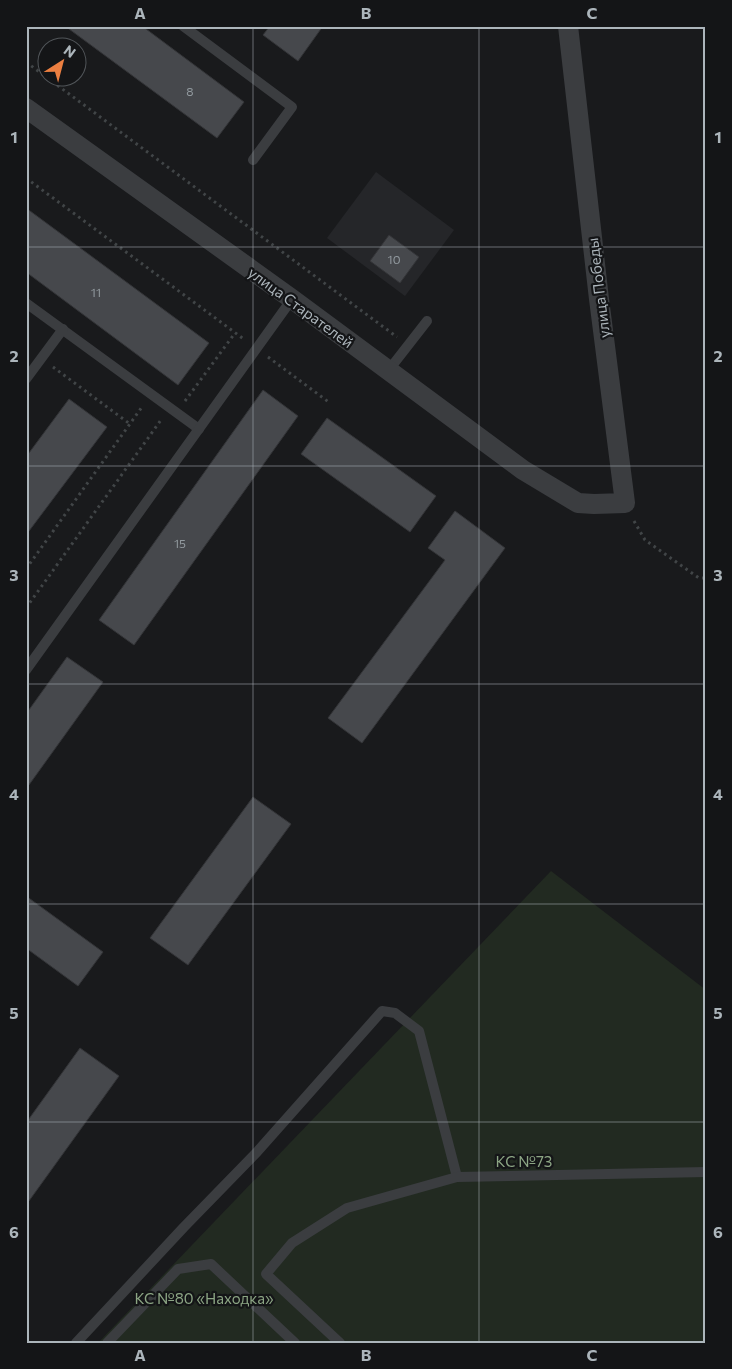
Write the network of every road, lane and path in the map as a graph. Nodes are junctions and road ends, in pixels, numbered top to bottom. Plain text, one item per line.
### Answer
1 (183, 26) edge
2 (568, 26) edge
3 (26, 62) edge
4 (26, 108) edge
5 (253, 160) dead end
6 (26, 178) edge
7 (292, 299) junction
8 (26, 303) edge
9 (427, 321) dead end
10 (63, 330) junction
11 (235, 333) junction
12 (408, 345) junction
13 (257, 349) junction
14 (42, 358) junction
15 (388, 371) junction
16 (26, 379) edge
17 (152, 394) junction
18 (330, 403) dead end
19 (173, 410) junction
20 (130, 424) junction
21 (199, 429) junction
22 (625, 503) junction
23 (26, 569) edge
24 (706, 578) edge
25 (26, 608) edge
26 (26, 670) edge
27 (706, 1172) edge
28 (457, 1177) junction
29 (76, 1343) edge
30 (107, 1343) edge
31 (296, 1343) edge
32 (340, 1343) edge

1 - 5 lane
2 - 22 street, улица Победы
3 - 12 path
4 - 7 street, улица Старателей
6 - 11 path
7 - 13 lane
7 - 15 street, улица Старателей
8 - 10 lane
9 - 12 lane
10 - 14 lane
10 - 17 lane
11 - 13 path
11 - 19 path
12 - 15 lane
13 - 18 path
13 - 21 lane
14 - 16 lane
14 - 20 path
15 - 22 street, улица Старателей
17 - 19 lane
17 - 20 path
19 - 21 lane
19 - 25 path
20 - 23 path
21 - 26 lane
22 - 24 path
27 - 28 lane
28 - 29 lane
28 - 32 lane
30 - 31 lane

